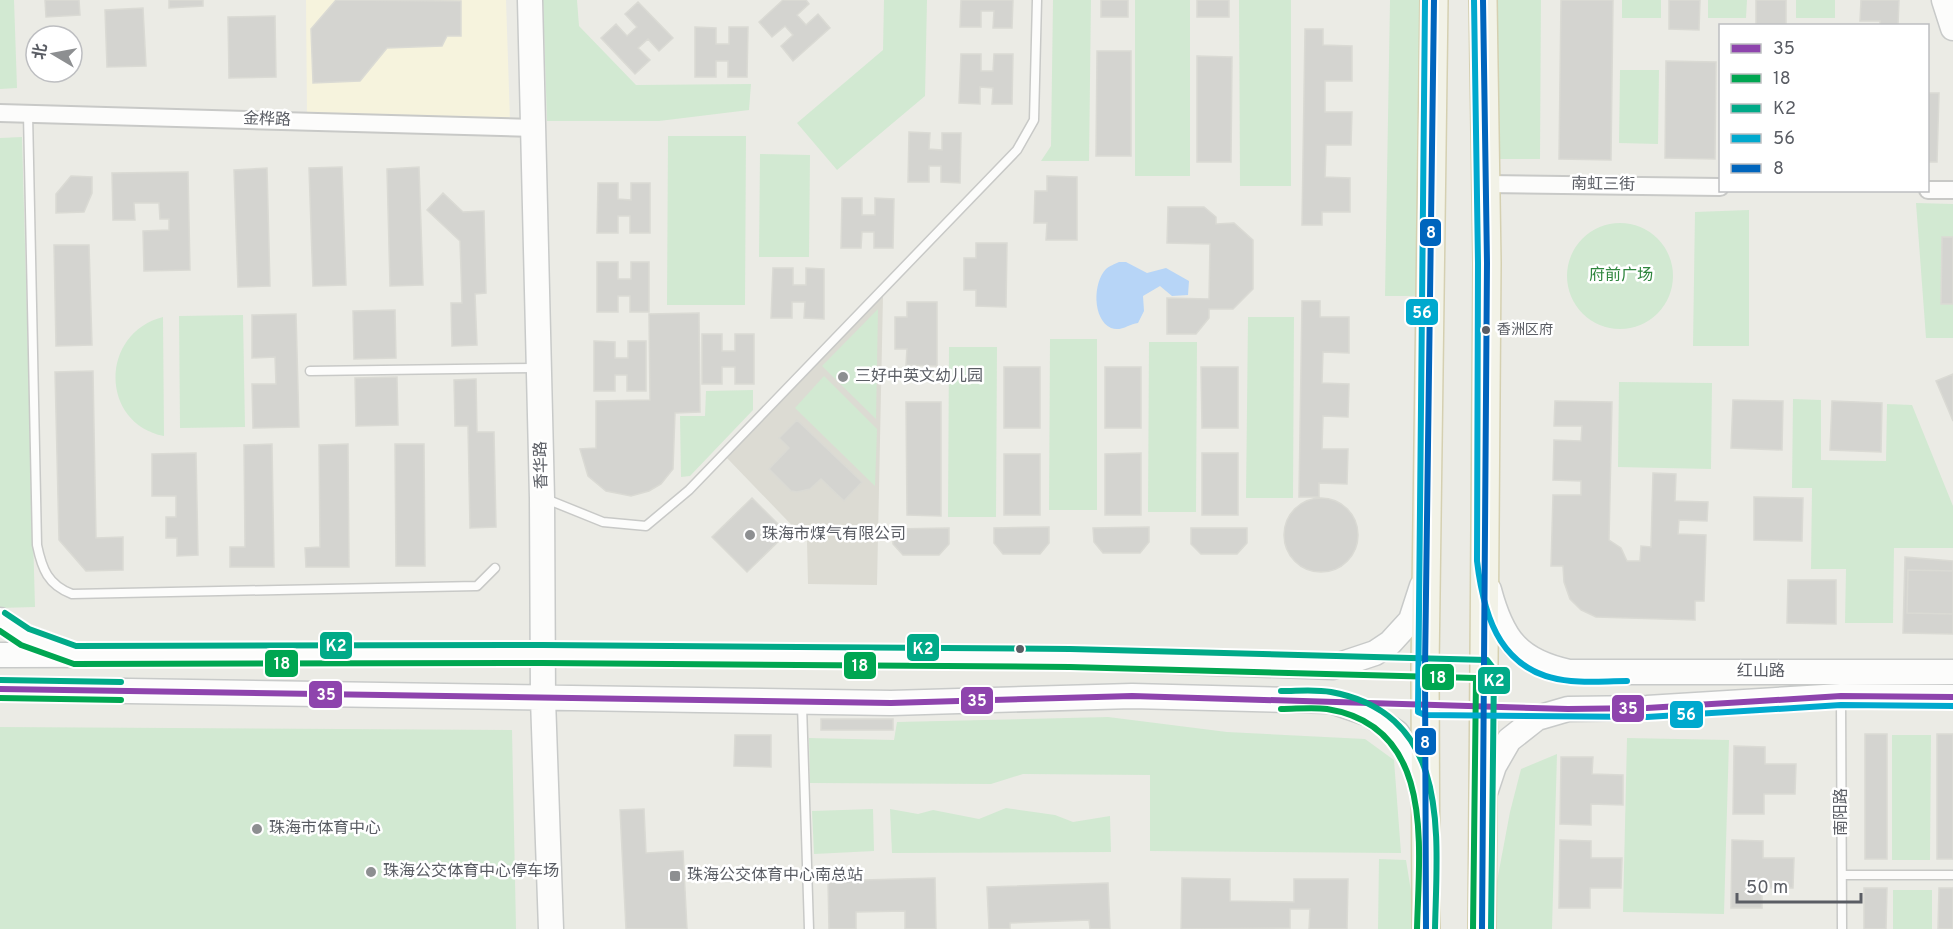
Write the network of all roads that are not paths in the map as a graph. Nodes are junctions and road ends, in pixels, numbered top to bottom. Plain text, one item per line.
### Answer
1 (530, 0) edge
2 (1037, 0) edge
3 (1434, 0) edge
4 (1483, 0) edge
5 (1944, 0) edge
6 (1953, 28) edge
7 (0, 113) edge
8 (28, 114) junction
9 (534, 128) junction
10 (1486, 184) junction
11 (1719, 187) edge
12 (1929, 190) edge
13 (1953, 190) edge
14 (539, 368) junction
15 (310, 371) dead end
16 (542, 498) junction
17 (1426, 557) junction
18 (1486, 561) junction
19 (495, 568) dead end
20 (0, 620) edge
21 (543, 654) junction
22 (0, 655) edge
23 (74, 655) junction
24 (1953, 672) edge
25 (0, 689) edge
26 (1841, 696) junction
27 (1953, 697) edge
28 (543, 699) junction
29 (802, 702) junction
30 (1484, 798) junction
31 (1426, 800) junction
32 (1842, 875) junction
33 (1953, 875) edge
34 (551, 929) edge
35 (809, 929) edge
36 (1426, 929) edge
37 (1482, 929) edge
38 (1842, 929) edge

1 - 9 main road, 香华路
2 - 16 lane
3 - 17 main road
4 - 10 main road
5 - 6 main road
7 - 8 street, 金桦路
8 - 9 street, 金桦路
8 - 19 lane
9 - 14 main road, 香华路
10 - 11 street, 南虹三街
10 - 18 main road
12 - 13 street
14 - 15 lane
14 - 16 main road, 香华路
16 - 21 main road, 香华路
17 - 21 main road
17 - 31 main road
18 - 24 main road, 红山路
18 - 30 main road
20 - 23 main road
21 - 23 main road
21 - 28 main road, 香华路
22 - 23 main road
25 - 28 main road
26 - 27 main road, 红山路
26 - 30 main road, 红山路
26 - 32 lane, 南阳路
28 - 29 main road
28 - 34 main road, 香华路
29 - 31 main road
29 - 35 lane
30 - 37 main road
31 - 36 main road
32 - 33 lane
32 - 38 lane, 南阳路

